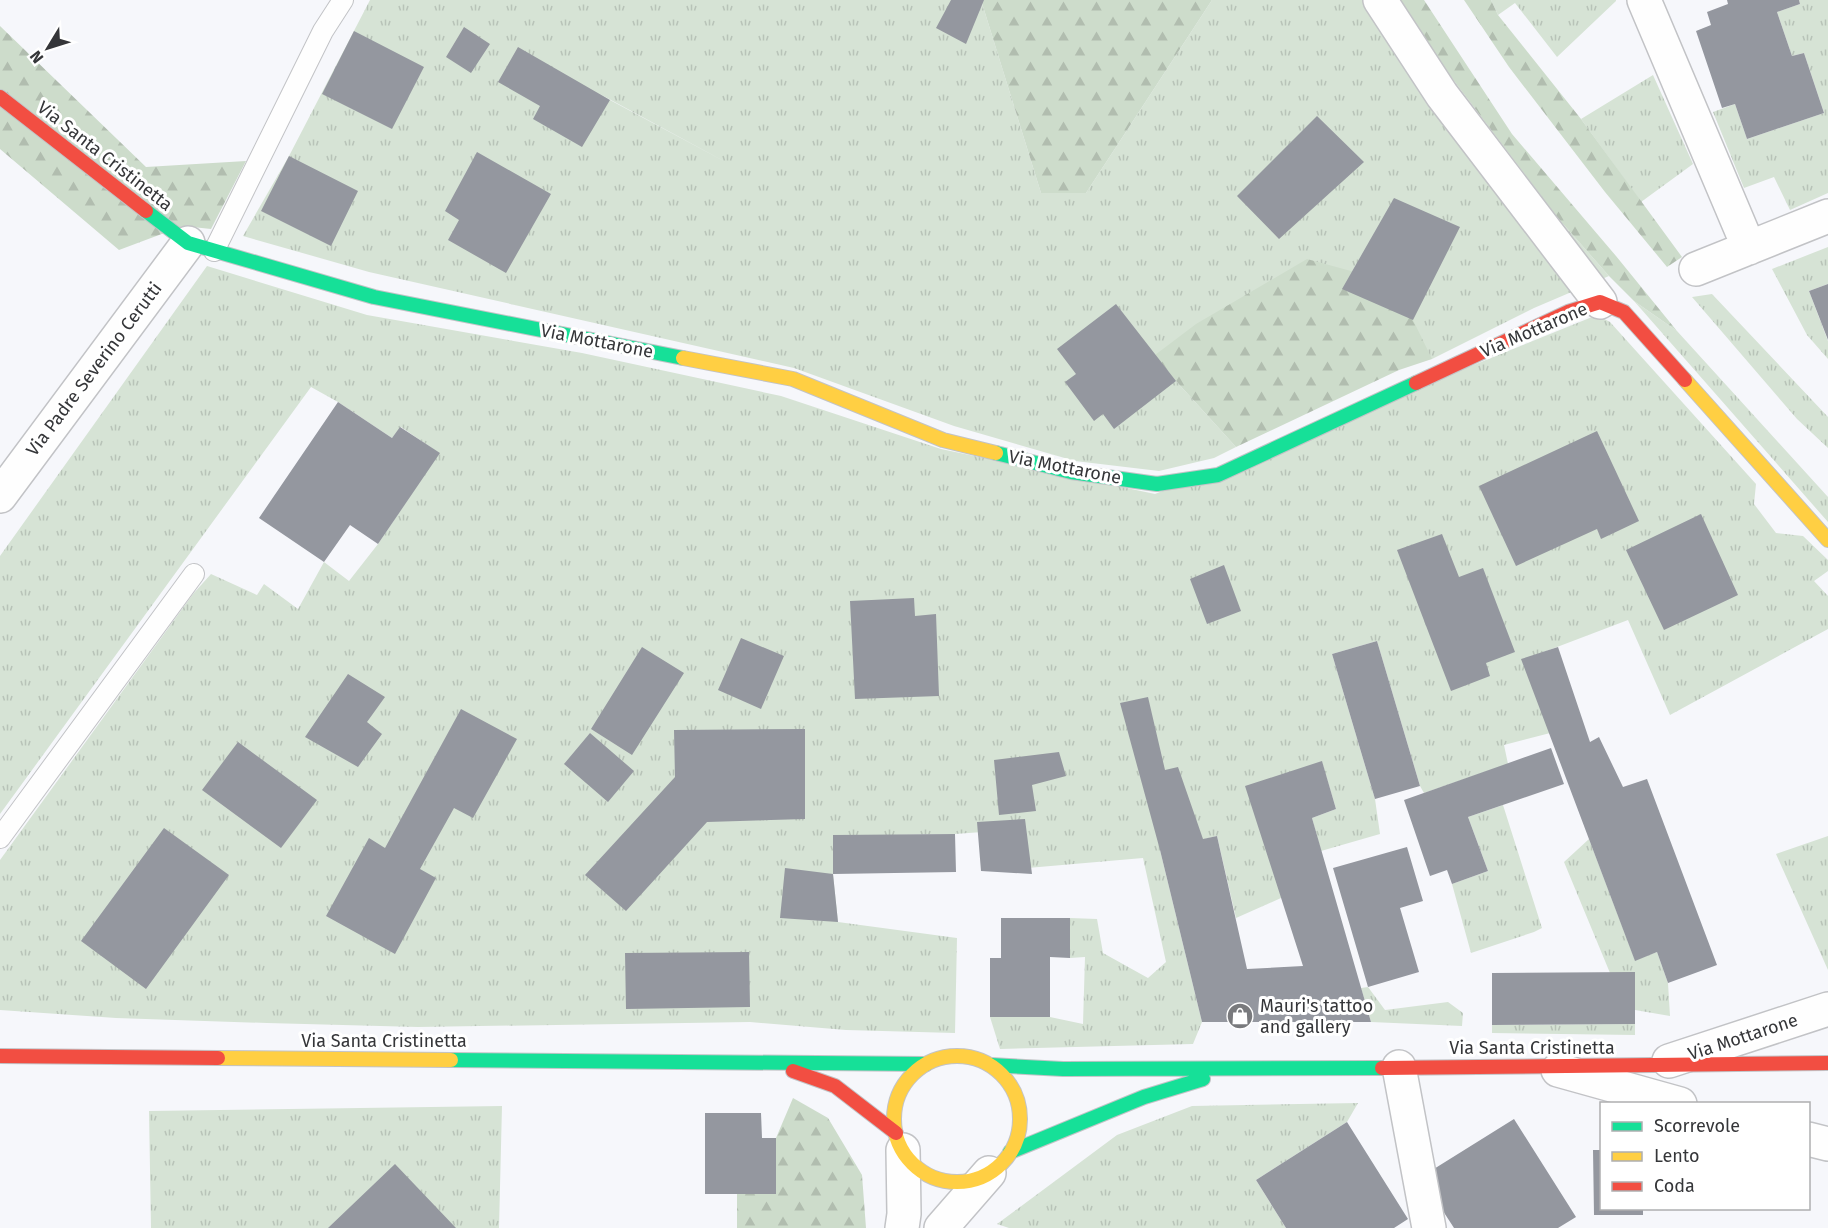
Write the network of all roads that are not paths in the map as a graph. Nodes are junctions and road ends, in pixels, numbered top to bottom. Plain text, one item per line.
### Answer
1 (342, 0) edge
2 (1380, 0) edge
3 (1644, 0) edge
4 (0, 97) edge
5 (1828, 216) edge
6 (201, 247) junction
7 (1749, 248) junction
8 (1696, 269) dead end
9 (1600, 302) junction
10 (0, 496) edge
11 (1828, 540) edge
12 (194, 574) dead end
13 (0, 838) edge
14 (1828, 1009) edge
15 (0, 1056) edge
16 (768, 1062) junction
17 (1828, 1063) edge
18 (926, 1064) junction
19 (990, 1065) junction
20 (1658, 1065) junction
21 (1542, 1066) junction
22 (1400, 1067) junction
23 (1236, 1069) junction
24 (1673, 1102) edge
25 (1810, 1139) edge
26 (899, 1141) junction
27 (1828, 1144) edge
28 (999, 1163) junction
29 (902, 1228) edge
30 (941, 1228) edge
31 (1429, 1228) edge

1 - 6 lane
2 - 9 street
3 - 7 street
4 - 6 main road, Via Santa Cristinetta
5 - 7 street
6 - 9 main road, Via Mottarone
6 - 10 street, Via Padre Severino Cerutti
7 - 8 street
9 - 11 main road, Via Mottarone
12 - 13 lane
14 - 20 street, Via Mottarone
15 - 16 main road, Via Santa Cristinetta
16 - 18 main road, Via Santa Cristinetta
16 - 26 main road, Via Santa Cristinetta
17 - 20 main road, Via Santa Cristinetta
18 - 19 main road, Via Santa Cristinetta
18 - 26 main road
19 - 23 main road, Via Santa Cristinetta
19 - 28 main road, Via Santa Cristinetta
20 - 21 main road, Via Santa Cristinetta
21 - 22 main road, Via Santa Cristinetta
21 - 24 street
22 - 23 main road, Via Santa Cristinetta
22 - 31 street
23 - 28 main road, Via Santa Cristinetta
25 - 27 street
26 - 28 main road, Via Santa Cristinetta
26 - 29 street
28 - 30 street

